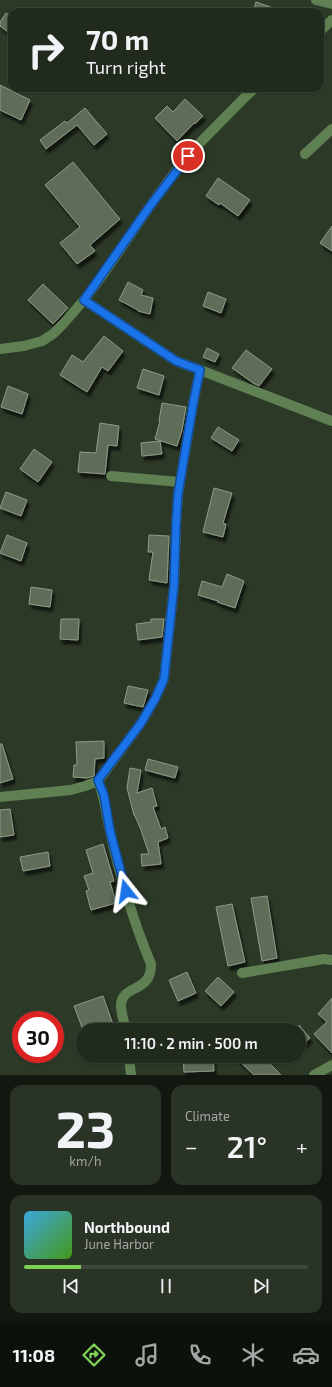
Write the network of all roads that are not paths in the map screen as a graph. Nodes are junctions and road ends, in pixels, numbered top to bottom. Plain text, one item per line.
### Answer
1 (316, 0) edge
2 (332, 4) edge
3 (332, 20) edge
4 (324, 27) edge
5 (250, 92) edge
6 (332, 129) edge
7 (305, 154) dead end
8 (84, 300) junction
9 (0, 349) edge
10 (200, 370) junction
11 (332, 421) edge
12 (111, 476) dead end
13 (180, 482) junction
14 (98, 780) junction
15 (0, 797) edge
16 (332, 960) edge
17 (242, 973) dead end
18 (125, 1023) edge
19 (130, 1063) edge
20 (332, 1064) edge
21 (131, 1075) edge
22 (314, 1075) edge

1 - 2 street
3 - 4 street
5 - 8 street
6 - 7 street
8 - 9 street
8 - 10 street
10 - 11 street
10 - 13 street
12 - 13 street
13 - 14 street
14 - 15 street
14 - 18 street
16 - 17 street
19 - 21 street
20 - 22 street

